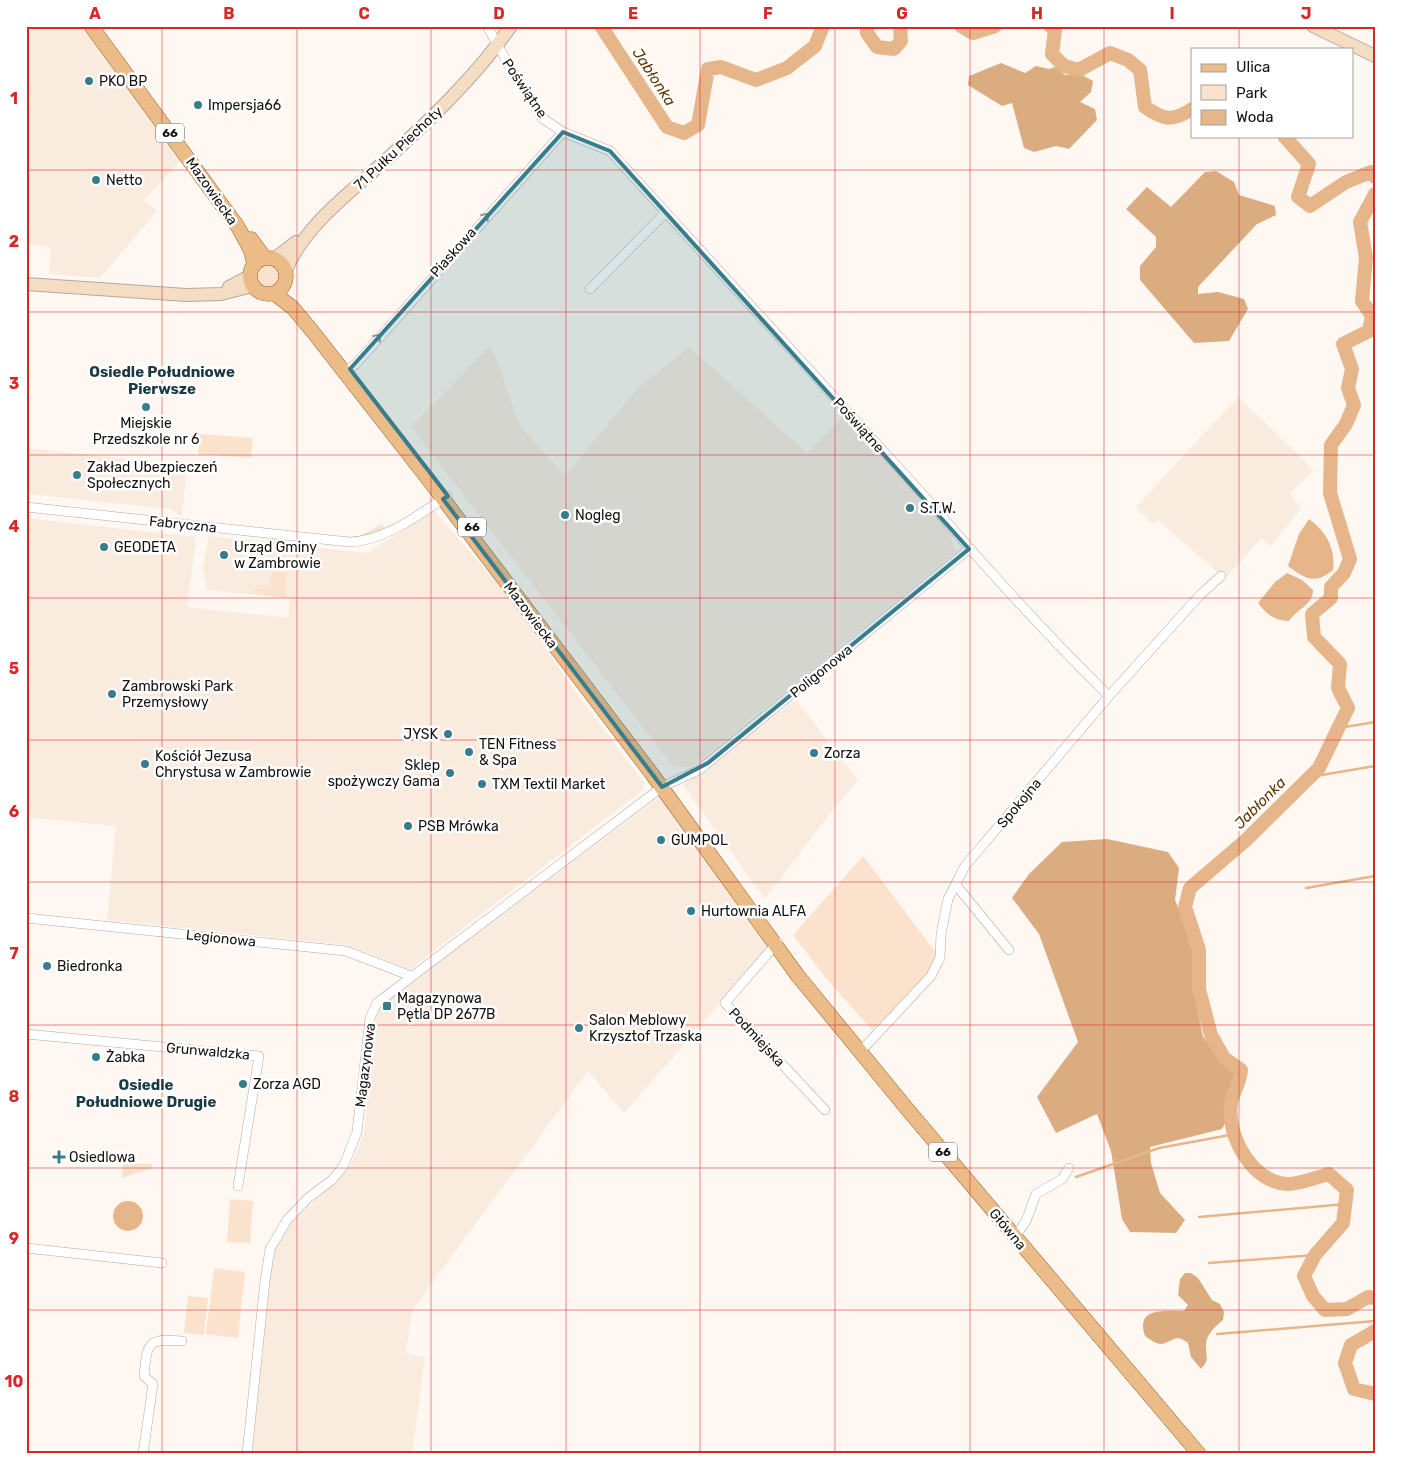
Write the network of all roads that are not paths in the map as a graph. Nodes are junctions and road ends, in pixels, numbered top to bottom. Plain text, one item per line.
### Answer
1 (92, 26) edge
2 (100, 26) edge
3 (487, 26) edge
4 (511, 26) edge
5 (1313, 26) edge
6 (498, 45) junction
7 (1375, 56) edge
8 (563, 132) junction
9 (666, 212) junction
10 (326, 215) junction
11 (259, 269) junction
12 (286, 270) junction
13 (26, 284) edge
14 (279, 290) junction
15 (590, 290) dead end
16 (347, 371) junction
17 (445, 498) junction
18 (26, 506) edge
19 (969, 549) junction
20 (1221, 576) dead end
21 (1108, 696) junction
22 (665, 786) junction
23 (956, 885) junction
24 (26, 918) edge
25 (778, 943) junction
26 (1009, 950) dead end
27 (411, 976) junction
28 (26, 1034) edge
29 (861, 1052) junction
30 (825, 1110) dead end
31 (1069, 1168) dead end
32 (238, 1186) dead end
33 (1015, 1237) junction
34 (26, 1248) edge
35 (162, 1262) dead end
36 (182, 1341) dead end
37 (144, 1454) edge
38 (247, 1454) edge
39 (1199, 1454) edge

1 - 11 main road, Mazowiecka / 66
2 - 11 main road, Mazowiecka / 66
3 - 6 street, Poświątne
4 - 6 street, 71 Pułku Piechoty
5 - 7 street
6 - 8 street, Poświątne
6 - 10 street, 71 Pułku Piechoty
8 - 9 street, Poświątne
16 -> 8 street, Piaskowa
9 - 15 street
9 - 19 street, Poświątne
10 - 11 street
10 - 12 street, 71 Pułku Piechoty
11 - 12 main road
11 - 13 street
11 - 14 main road
12 - 14 main road
14 - 16 main road, Mazowiecka / 66
16 - 17 main road, Mazowiecka / 66
17 - 18 street, Fabryczna
17 - 22 main road, Mazowiecka / 66
19 - 21 street, Poświątne
19 - 22 street, Poligonowa
20 - 21 street, Spokojna
21 - 23 street, Spokojna
22 - 25 main road, Mazowiecka / 66
22 - 27 street, Magazynowa
23 - 26 street
23 - 29 street, Spokojna
24 - 27 street, Legionowa
25 - 29 main road, Główna / 66
25 - 30 street, Podmiejska
27 - 38 street, Magazynowa
28 - 32 street, Grunwaldzka
29 - 33 main road, Główna / 66
31 - 33 street
33 - 39 main road, Główna / 66
34 - 35 street
36 - 37 street

